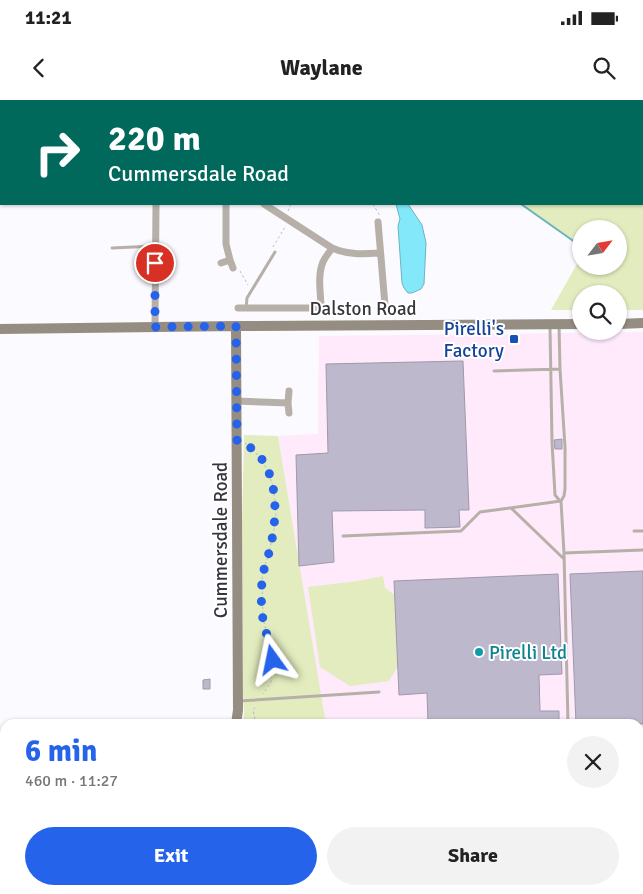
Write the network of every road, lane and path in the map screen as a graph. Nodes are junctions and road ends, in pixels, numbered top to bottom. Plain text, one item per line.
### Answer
1 (156, 205) edge
2 (226, 205) edge
3 (266, 205) edge
4 (378, 222) dead end
5 (156, 246) junction
6 (112, 248) dead end
7 (332, 248) junction
8 (275, 252) dead end
9 (380, 253) junction
10 (230, 260) junction
11 (221, 263) dead end
12 (233, 268) joint
13 (248, 286) dead end
14 (384, 305) dead end
15 (238, 308) dead end
16 (246, 308) junction
17 (321, 308) junction
18 (331, 308) dead end
19 (643, 323) edge
20 (554, 324) junction
21 (572, 324) edge
22 (627, 324) edge
23 (236, 326) junction
24 (155, 327) junction
25 (0, 328) edge
26 (552, 370) junction
27 (560, 370) junction
28 (494, 371) dead end
29 (289, 391) dead end
30 (236, 401) junction
31 (288, 403) junction
32 (289, 413) dead end
33 (237, 441) junction
34 (561, 501) junction
35 (510, 508) junction
36 (634, 531) dead end
37 (643, 531) edge
38 (343, 536) dead end
39 (643, 550) edge
40 (564, 553) junction
41 (564, 559) junction
42 (379, 692) dead end
43 (260, 700) junction
44 (238, 701) junction
45 (236, 719) edge
46 (255, 719) edge
47 (568, 719) edge

1 - 5 street
2 - 10 street
3 - 7 street
4 - 9 street
5 - 6 lane
5 - 24 street
7 - 9 street
7 - 17 street
8 - 16 lane
9 - 14 street
10 - 11 street
10 - 12 street
12 - 13 path
15 - 16 street
16 - 17 street
17 - 18 street
19 - 22 main road
20 - 21 main road, Dalston Road
20 - 23 main road, Dalston Road
20 - 26 lane
20 - 27 lane
23 - 24 main road, Dalston Road
23 - 30 main road, Cummersdale Road
24 - 25 main road, Dalston Road
26 - 27 lane
26 - 28 lane
26 - 34 lane
27 - 34 lane
29 - 31 street
30 - 31 street
30 - 33 main road, Cummersdale Road
31 - 32 street
33 - 43 path
33 - 44 main road, Cummersdale Road
34 - 35 lane
34 - 40 lane
35 - 38 lane
35 - 41 lane
36 - 37 lane
39 - 40 lane
40 - 41 lane
41 - 47 lane
42 - 43 lane
43 - 44 lane
43 - 46 path
44 - 45 main road, Cummersdale Road

